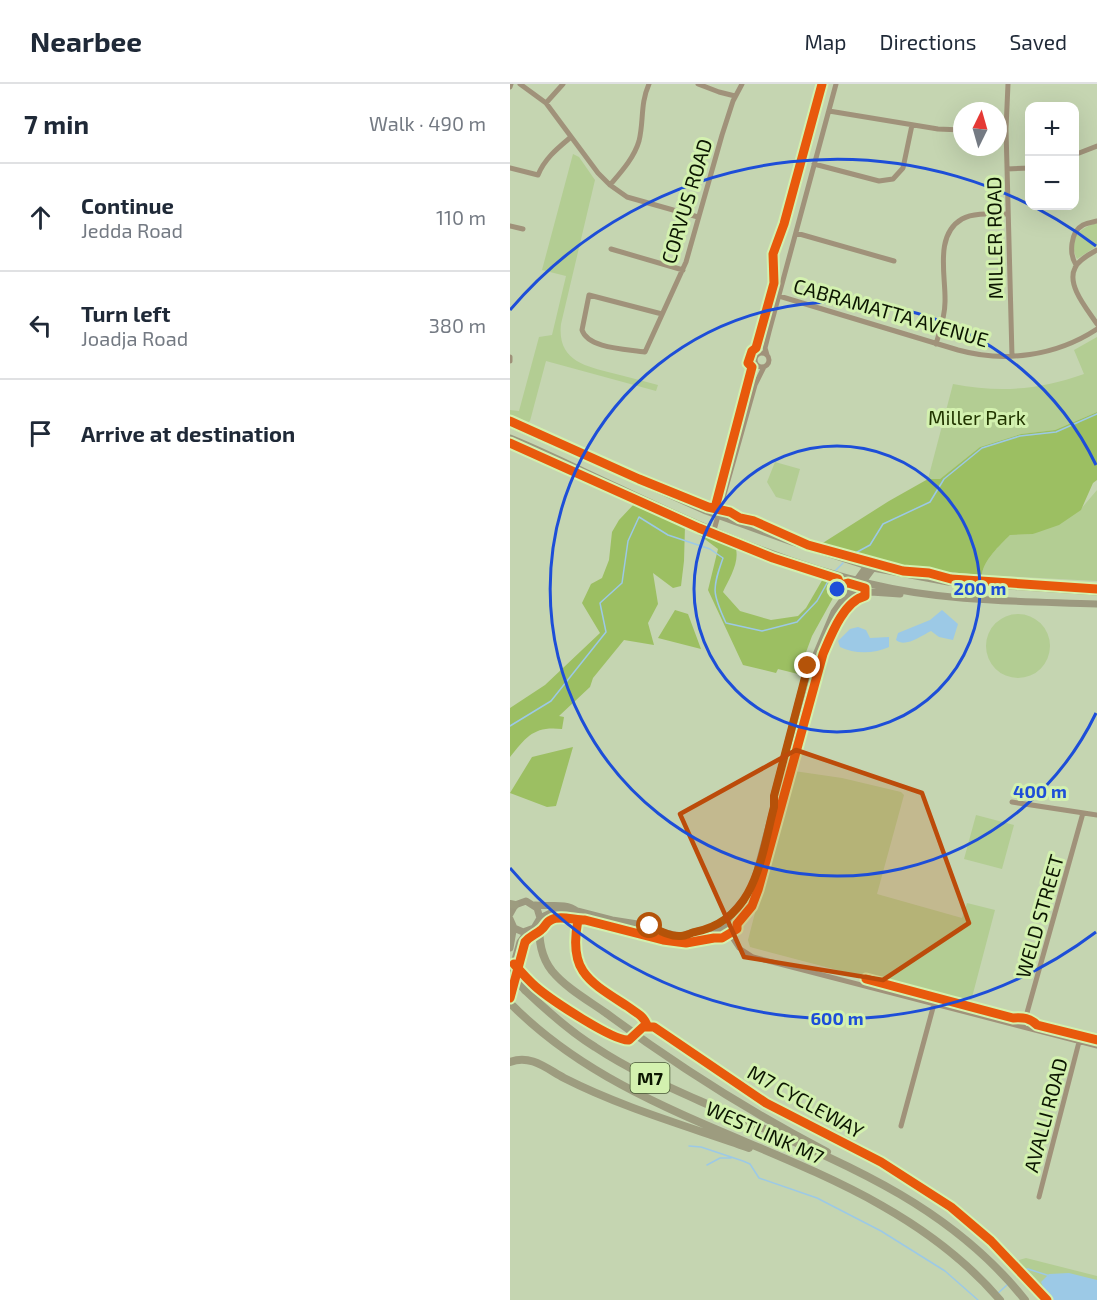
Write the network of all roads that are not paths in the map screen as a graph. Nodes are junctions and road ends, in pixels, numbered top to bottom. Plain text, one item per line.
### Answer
1 (520, 84) edge
2 (563, 84) edge
3 (649, 84) edge
4 (698, 84) edge
5 (742, 84) edge
6 (836, 84) edge
7 (1007, 84) edge
8 (735, 96) junction
9 (1007, 102) edge
10 (546, 103) junction
11 (829, 111) junction
12 (912, 125) junction
13 (953, 130) edge
14 (571, 136) junction
15 (1097, 146) edge
16 (1079, 153) edge
17 (1007, 156) edge
18 (814, 164) junction
19 (510, 168) edge
20 (1025, 168) edge
21 (1007, 169) junction
22 (610, 186) junction
23 (1008, 214) junction
24 (698, 217) junction
25 (1097, 221) edge
26 (510, 226) edge
27 (523, 229) dead end
28 (796, 233) junction
29 (611, 249) dead end
30 (1097, 249) edge
31 (894, 261) dead end
32 (1076, 265) junction
33 (683, 270) junction
34 (779, 296) junction
35 (662, 314) junction
36 (1097, 324) edge
37 (1097, 329) edge
38 (936, 344) junction
39 (764, 354) junction
40 (1012, 356) junction
41 (756, 364) junction
42 (764, 367) junction
43 (754, 385) junction
44 (510, 424) edge
45 (510, 438) edge
46 (718, 515) junction
47 (714, 530) junction
48 (870, 567) junction
49 (842, 577) junction
50 (860, 581) junction
51 (1097, 592) edge
52 (853, 595) junction
53 (932, 595) junction
54 (842, 601) junction
55 (1097, 604) edge
56 (832, 620) junction
57 (1012, 802) dead end
58 (1083, 813) junction
59 (1097, 815) edge
60 (513, 904) edge
61 (535, 905) junction
62 (577, 911) junction
63 (510, 914) edge
64 (511, 921) edge
65 (539, 921) junction
66 (724, 925) junction
67 (528, 931) junction
68 (510, 948) edge
69 (510, 975) edge
70 (510, 1003) edge
71 (934, 1004) junction
72 (1023, 1027) junction
73 (1079, 1042) junction
74 (1097, 1046) edge
75 (510, 1062) edge
76 (901, 1126) dead end
77 (905, 1195) junction
78 (1039, 1197) dead end
79 (935, 1239) junction
80 (1000, 1300) edge
81 (1025, 1300) edge

1 - 10 street
2 - 10 street
3 - 22 street
4 - 8 street
5 - 8 street, CORVUS ROAD
6 - 11 street
7 - 9 street, MILLER ROAD
8 - 24 street, CORVUS ROAD
10 - 14 street
11 - 12 street
11 - 18 street
12 - 13 street
12 - 18 street
14 - 19 street
14 - 22 street
15 - 16 street
17 - 21 street, MILLER ROAD
18 - 28 street
20 - 21 street
21 - 23 street, MILLER ROAD
22 - 24 street
23 - 38 street
23 - 40 street, MILLER ROAD
24 - 33 street, CORVUS ROAD
25 - 32 street
26 - 27 street
28 - 31 street
28 - 34 street
29 - 33 street
30 - 32 street
32 - 36 street
33 - 35 street, CORVUS ROAD
34 - 38 street, CABRAMATTA AVENUE
34 - 39 street
35 - 35 street, CORVUS ROAD
37 - 40 street, CABRAMATTA AVENUE
38 - 40 street, CABRAMATTA AVENUE
39 - 41 street
39 - 42 street
41 - 42 street
41 - 43 street
42 - 43 street
43 - 46 street
44 - 46 main road
45 - 47 main road
46 - 47 street
46 - 48 main road
47 - 49 main road
48 - 50 main road
48 - 51 main road
49 - 50 main road
49 - 54 main road
50 - 52 main road
50 - 53 main road
50 - 54 main road
52 - 53 main road
52 - 56 main road
53 - 55 main road
54 - 56 main road
56 - 66 main road
57 - 58 street
58 - 59 street
58 - 72 street, WELD STREET
60 - 61 main road
60 - 63 main road
61 - 62 main road
61 - 65 main road
62 - 65 main road
62 - 66 main road
64 - 67 main road
64 - 68 main road
65 - 67 main road
65 - 77 highway
66 - 71 street
67 - 69 main road
69 - 77 highway, WESTLINK M7 / M7, bridge
70 - 79 highway, WESTLINK M7 / M7
71 - 72 street
71 - 76 street
72 - 73 street
73 - 74 street
73 - 78 street, AVALLI ROAD
75 - 79 highway
77 - 81 highway, WESTLINK M7 / M7
79 - 80 highway, WESTLINK M7 / M7

